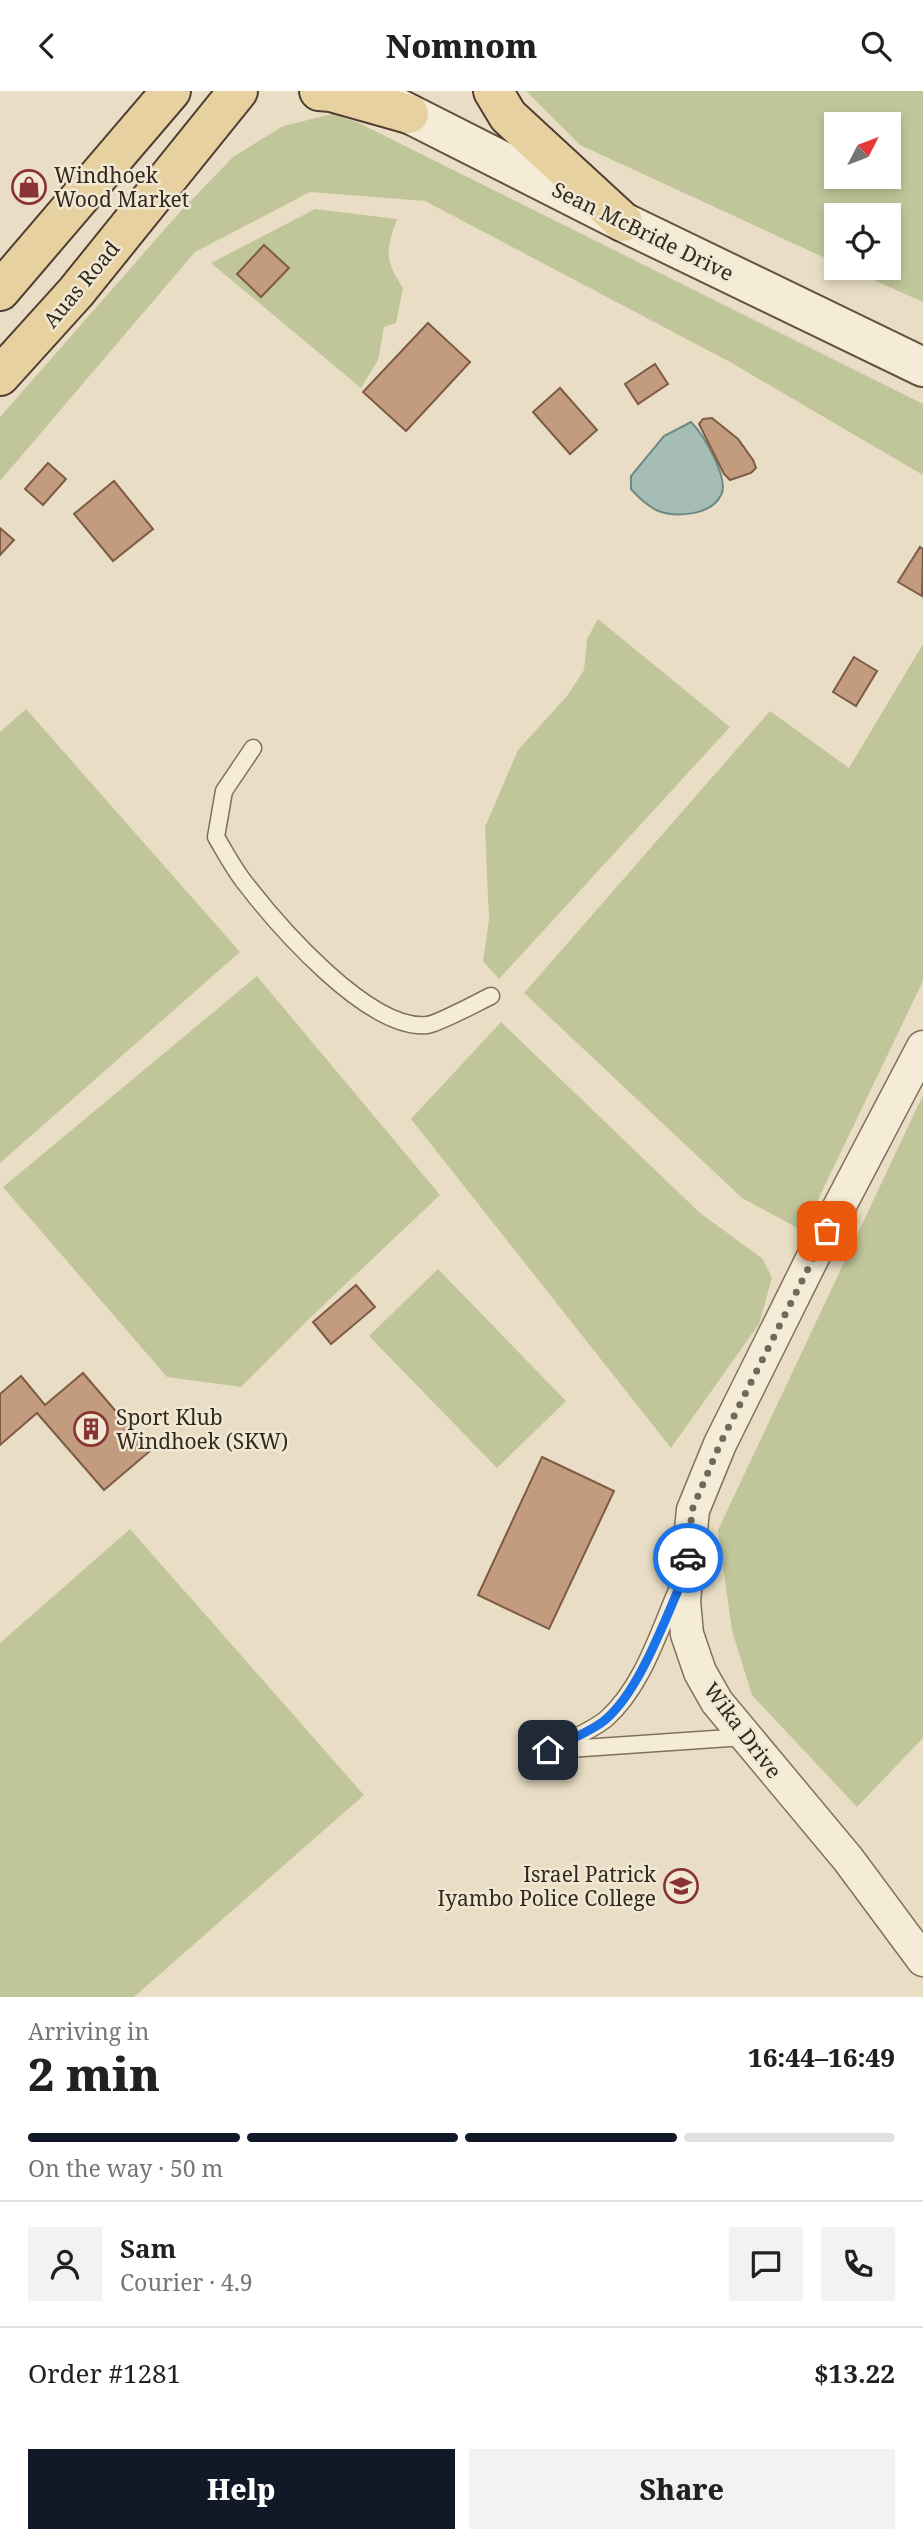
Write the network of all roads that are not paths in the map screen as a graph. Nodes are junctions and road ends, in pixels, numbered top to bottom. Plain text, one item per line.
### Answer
1 (172, 91) edge
2 (238, 91) edge
3 (318, 91) edge
4 (366, 91) edge
5 (493, 91) edge
6 (409, 114) junction
7 (623, 222) junction
8 (0, 291) edge
9 (923, 367) edge
10 (0, 376) edge
11 (253, 748) dead end
12 (491, 996) dead end
13 (923, 1047) edge
14 (687, 1570) junction
15 (744, 1737) junction
16 (923, 1960) edge

1 - 8 main road
2 - 10 main road, Auas Road
3 - 6 main road
4 - 6 main road, Sean McBride Drive
5 - 7 main road
6 - 7 main road, Sean McBride Drive
7 - 9 main road, Sean McBride Drive
11 - 12 lane
13 - 14 street, Wika Drive
14 - 15 street, Wika Drive
14 - 15 lane
15 - 16 street, Wika Drive

